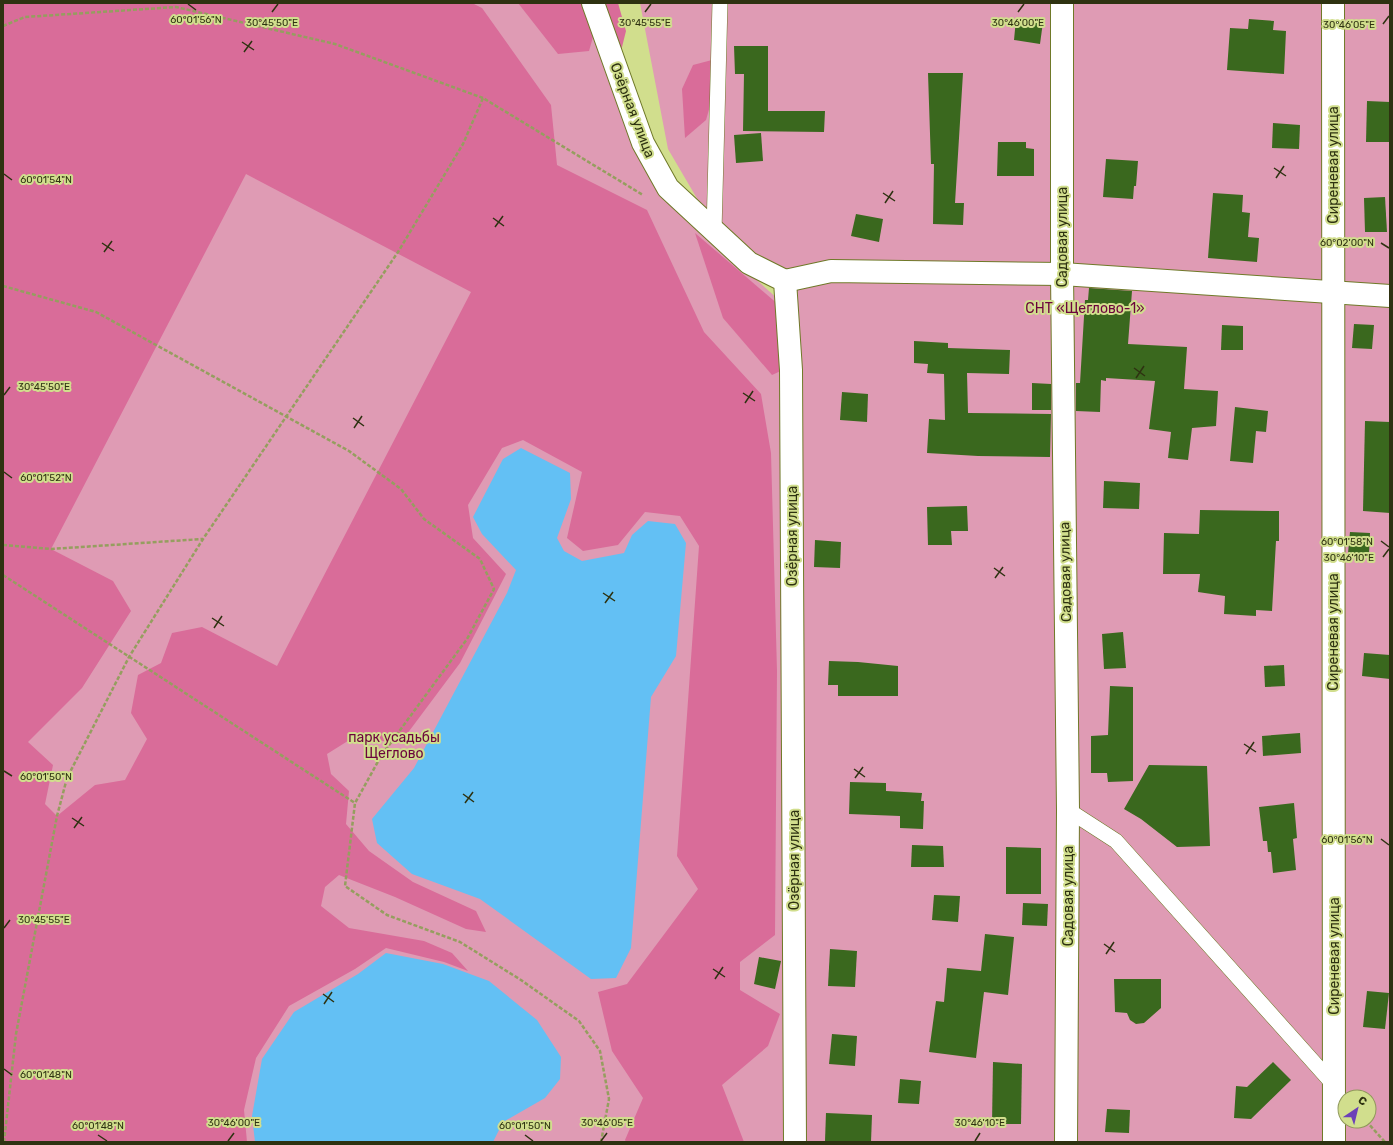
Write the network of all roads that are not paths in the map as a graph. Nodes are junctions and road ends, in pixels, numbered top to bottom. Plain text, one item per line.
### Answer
1 (593, 3) edge
2 (720, 3) edge
3 (1062, 3) edge
4 (1333, 3) edge
5 (714, 231) junction
6 (1062, 274) junction
7 (785, 281) junction
8 (1333, 292) junction
9 (1390, 296) edge
10 (1068, 810) junction
11 (1334, 1085) junction
12 (795, 1142) edge
13 (1066, 1142) edge
14 (1334, 1142) edge

1 - 5 street, Озёрная улица
2 - 5 lane
3 - 6 street, Садовая улица
4 - 8 street, Сиреневая улица
5 - 7 street, Озёрная улица
6 - 7 street
6 - 8 street
6 - 10 street, Садовая улица
7 - 12 street, Озёрная улица
8 - 9 street
8 - 11 street, Сиреневая улица
10 - 11 lane
10 - 13 street, Садовая улица
11 - 14 street, Сиреневая улица

